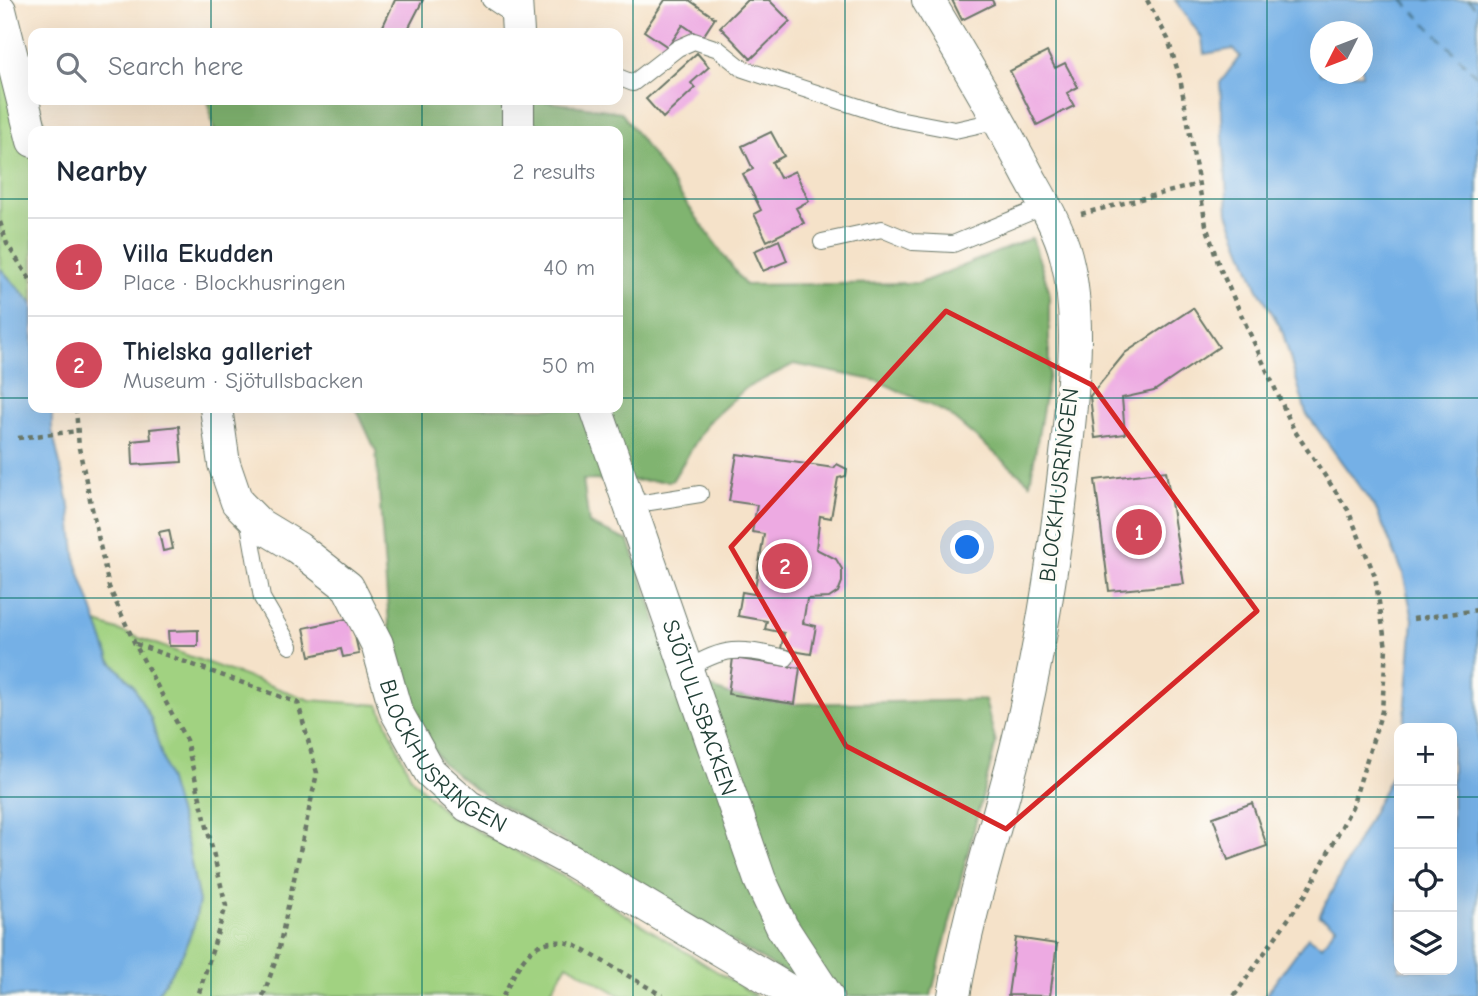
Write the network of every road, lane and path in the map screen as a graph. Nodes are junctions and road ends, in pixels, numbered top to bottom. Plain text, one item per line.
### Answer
1 (490, 0) edge
2 (928, 0) edge
3 (1147, 0) edge
4 (0, 10) edge
5 (517, 17) edge
6 (623, 79) edge
7 (518, 105) edge
8 (1000, 120) junction
9 (29, 126) edge
10 (518, 126) edge
11 (1199, 184) junction
12 (1048, 214) junction
13 (0, 222) edge
14 (822, 242) dead end
15 (28, 276) edge
16 (76, 413) edge
17 (217, 413) edge
18 (598, 413) edge
19 (78, 432) junction
20 (18, 438) dead end
21 (700, 494) dead end
22 (631, 505) junction
23 (247, 512) junction
24 (1478, 610) edge
25 (1413, 618) dead end
26 (135, 644) junction
27 (290, 646) dead end
28 (786, 658) dead end
29 (687, 669) junction
30 (198, 996) edge
31 (262, 996) edge
32 (503, 996) edge
33 (663, 996) edge
34 (798, 996) edge
35 (827, 996) edge
36 (954, 996) edge
37 (1234, 996) edge

1 - 5 lane
2 - 8 street, BLOCKHUSRINGEN
3 - 11 path
4 - 9 street
6 - 8 lane
7 - 10 street
8 - 12 street, BLOCKHUSRINGEN
11 - 12 path
11 - 37 path
12 - 14 lane
12 - 36 street, BLOCKHUSRINGEN
13 - 15 path
16 - 19 path
17 - 23 street, BLOCKHUSRINGEN
18 - 22 street, SJÖTULLSBACKEN
19 - 20 path
19 - 26 path
21 - 22 lane
22 - 29 street, SJÖTULLSBACKEN
23 - 27 lane
23 - 34 street, BLOCKHUSRINGEN
24 - 25 path
26 - 30 path
26 - 31 path
28 - 29 lane
29 - 35 street, SJÖTULLSBACKEN
32 - 33 path

